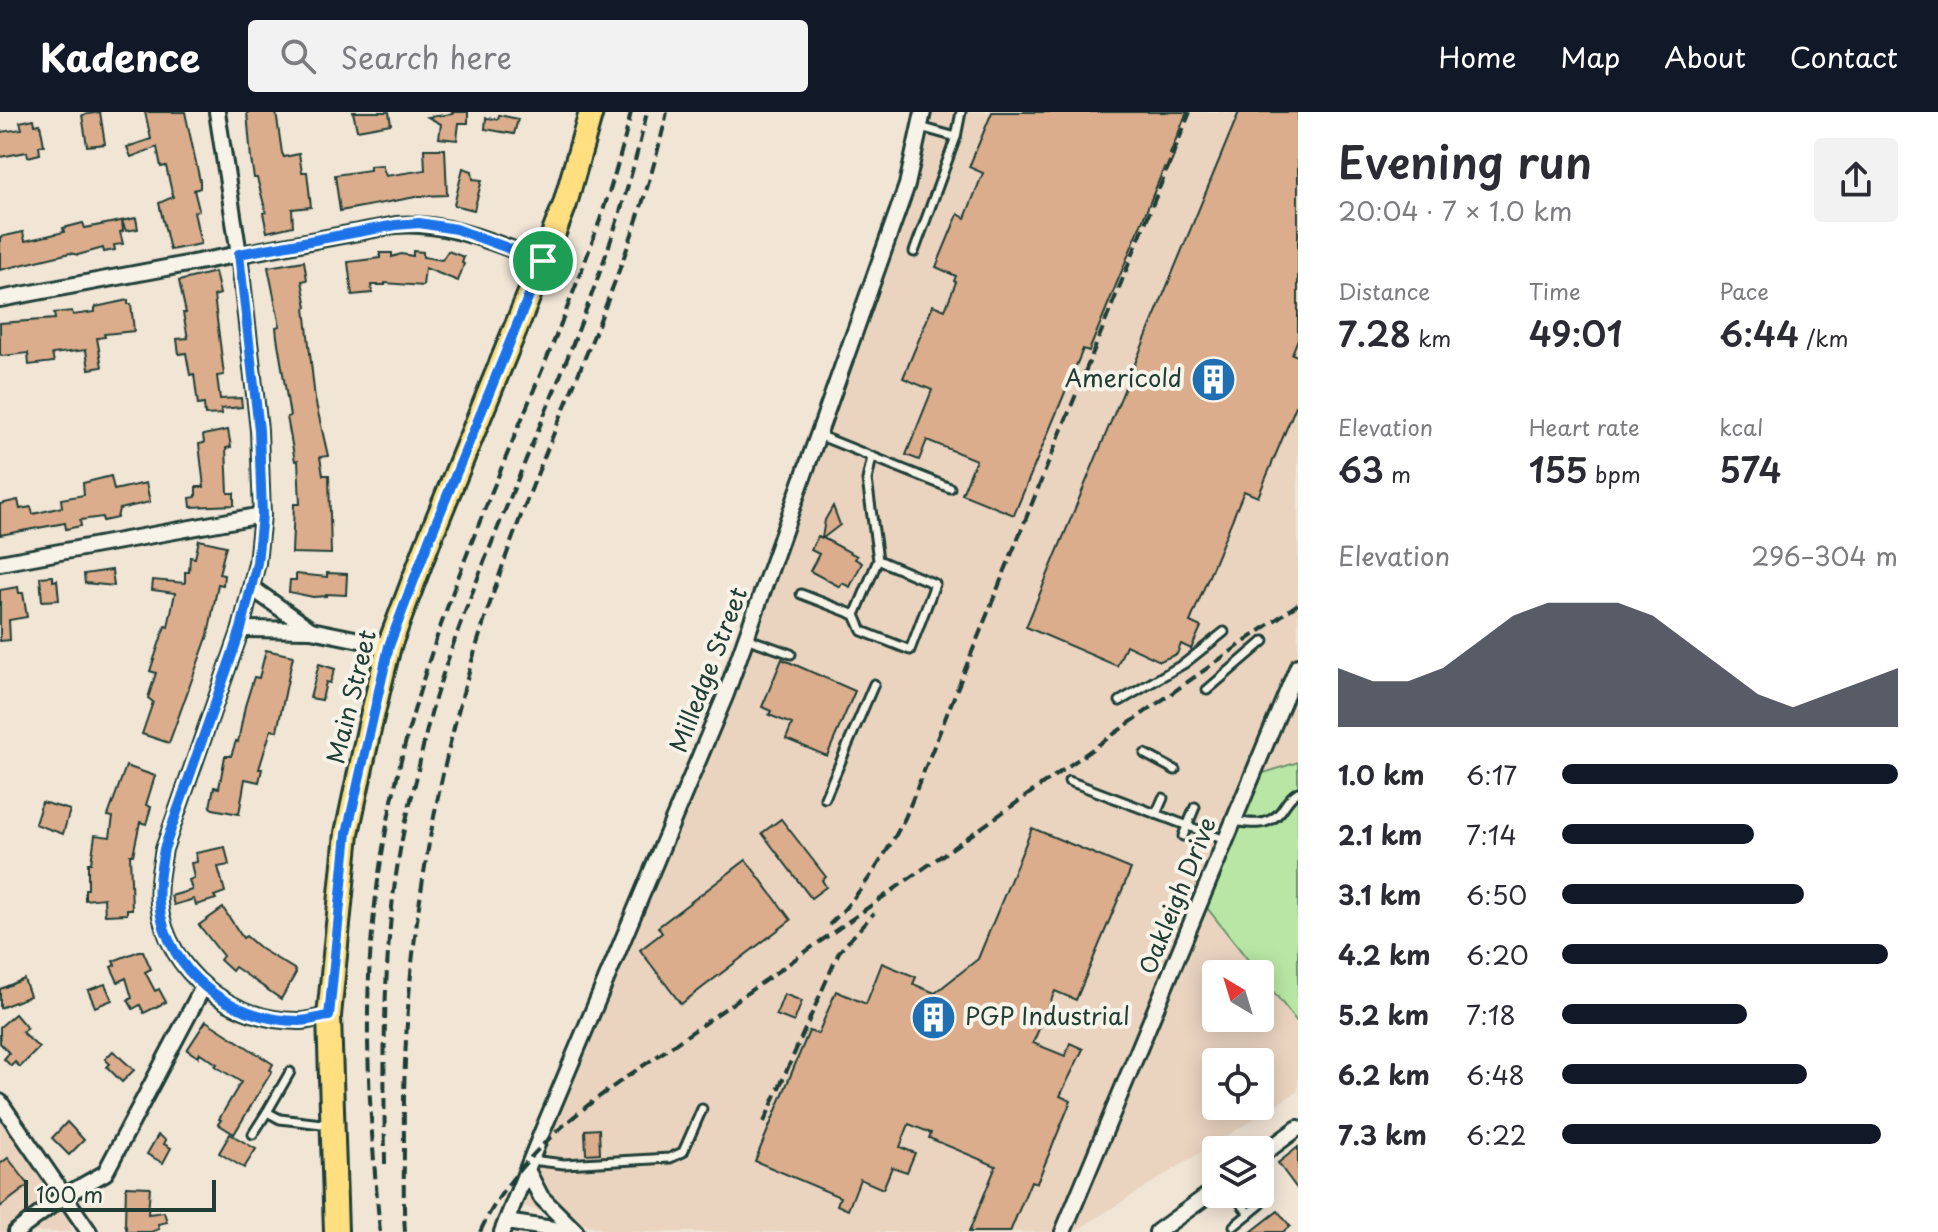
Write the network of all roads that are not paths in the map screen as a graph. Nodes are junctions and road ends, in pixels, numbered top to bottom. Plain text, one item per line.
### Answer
1 (217, 112) edge
2 (591, 112) edge
3 (961, 112) edge
4 (922, 120) edge
5 (956, 137) junction
6 (914, 252) dead end
7 (239, 254) junction
8 (543, 261) junction
9 (0, 299) edge
10 (818, 435) junction
11 (872, 457) junction
12 (950, 488) dead end
13 (262, 515) junction
14 (878, 560) junction
15 (0, 563) edge
16 (252, 588) junction
17 (801, 594) dead end
18 (855, 615) junction
19 (241, 629) junction
20 (311, 630) junction
21 (1224, 632) dead end
22 (746, 638) junction
23 (1264, 641) dead end
24 (389, 646) junction
25 (791, 654) dead end
26 (1298, 666) edge
27 (874, 684) dead end
28 (1207, 690) dead end
29 (1120, 701) dead end
30 (1145, 754) dead end
31 (1175, 770) dead end
32 (1069, 781) dead end
33 (1298, 792) edge
34 (825, 798) dead end
35 (1163, 798) dead end
36 (1195, 807) dead end
37 (1156, 814) junction
38 (1167, 818) junction
39 (1233, 821) junction
40 (1188, 826) junction
41 (1163, 828) dead end
42 (1183, 836) dead end
43 (1225, 840) junction
44 (203, 987) junction
45 (329, 1016) junction
46 (290, 1072) dead end
47 (0, 1102) edge
48 (702, 1109) dead end
49 (267, 1112) junction
50 (332, 1125) junction
51 (1293, 1132) edge
52 (253, 1134) dead end
53 (1274, 1146) edge
54 (529, 1165) junction
55 (64, 1196) junction
56 (1202, 1199) edge
57 (1244, 1208) edge
58 (1256, 1208) edge
59 (1249, 1214) junction
60 (1234, 1226) dead end
61 (504, 1227) edge
62 (16, 1232) edge
63 (89, 1232) edge
64 (336, 1232) edge
65 (574, 1232) edge
66 (1063, 1232) edge
67 (1157, 1232) edge

1 - 7 street
2 - 8 main road, Main Street
3 - 5 lane
4 - 5 lane
4 - 10 street, Milledge Street
5 - 6 lane
7 - 8 street
7 - 9 street
7 - 13 street
8 - 24 main road, Main Street
10 - 11 lane
10 - 22 street, Milledge Street
11 - 12 lane
11 - 14 lane
13 - 15 street
13 - 16 street
14 - 18 lane
14 - 18 lane
16 - 19 street
16 - 20 street
17 - 18 lane
19 - 20 street
19 - 44 street
20 - 24 street
21 - 29 lane
22 - 25 lane
22 - 54 street, Milledge Street
23 - 28 lane
24 - 45 main road, Main Street
26 - 39 street, Oakleigh Drive
27 - 34 lane
30 - 31 lane
32 - 37 lane
33 - 39 lane
35 - 37 lane
36 - 40 lane
37 - 38 lane
38 - 40 lane
38 - 41 lane
39 - 43 street, Oakleigh Drive
40 - 42 lane
40 - 43 lane
43 - 66 street, Oakleigh Drive
44 - 45 street
44 - 55 street
45 - 50 main road, Main Street
46 - 49 lane
47 - 55 street
48 - 54 lane
49 - 50 lane
49 - 52 lane
50 - 64 main road, Main Street
51 - 53 street
54 - 61 street, Milledge Street
54 - 65 street
55 - 62 street
55 - 63 street
56 - 67 street
57 - 59 lane
58 - 59 lane
59 - 60 lane
61 - 65 street

